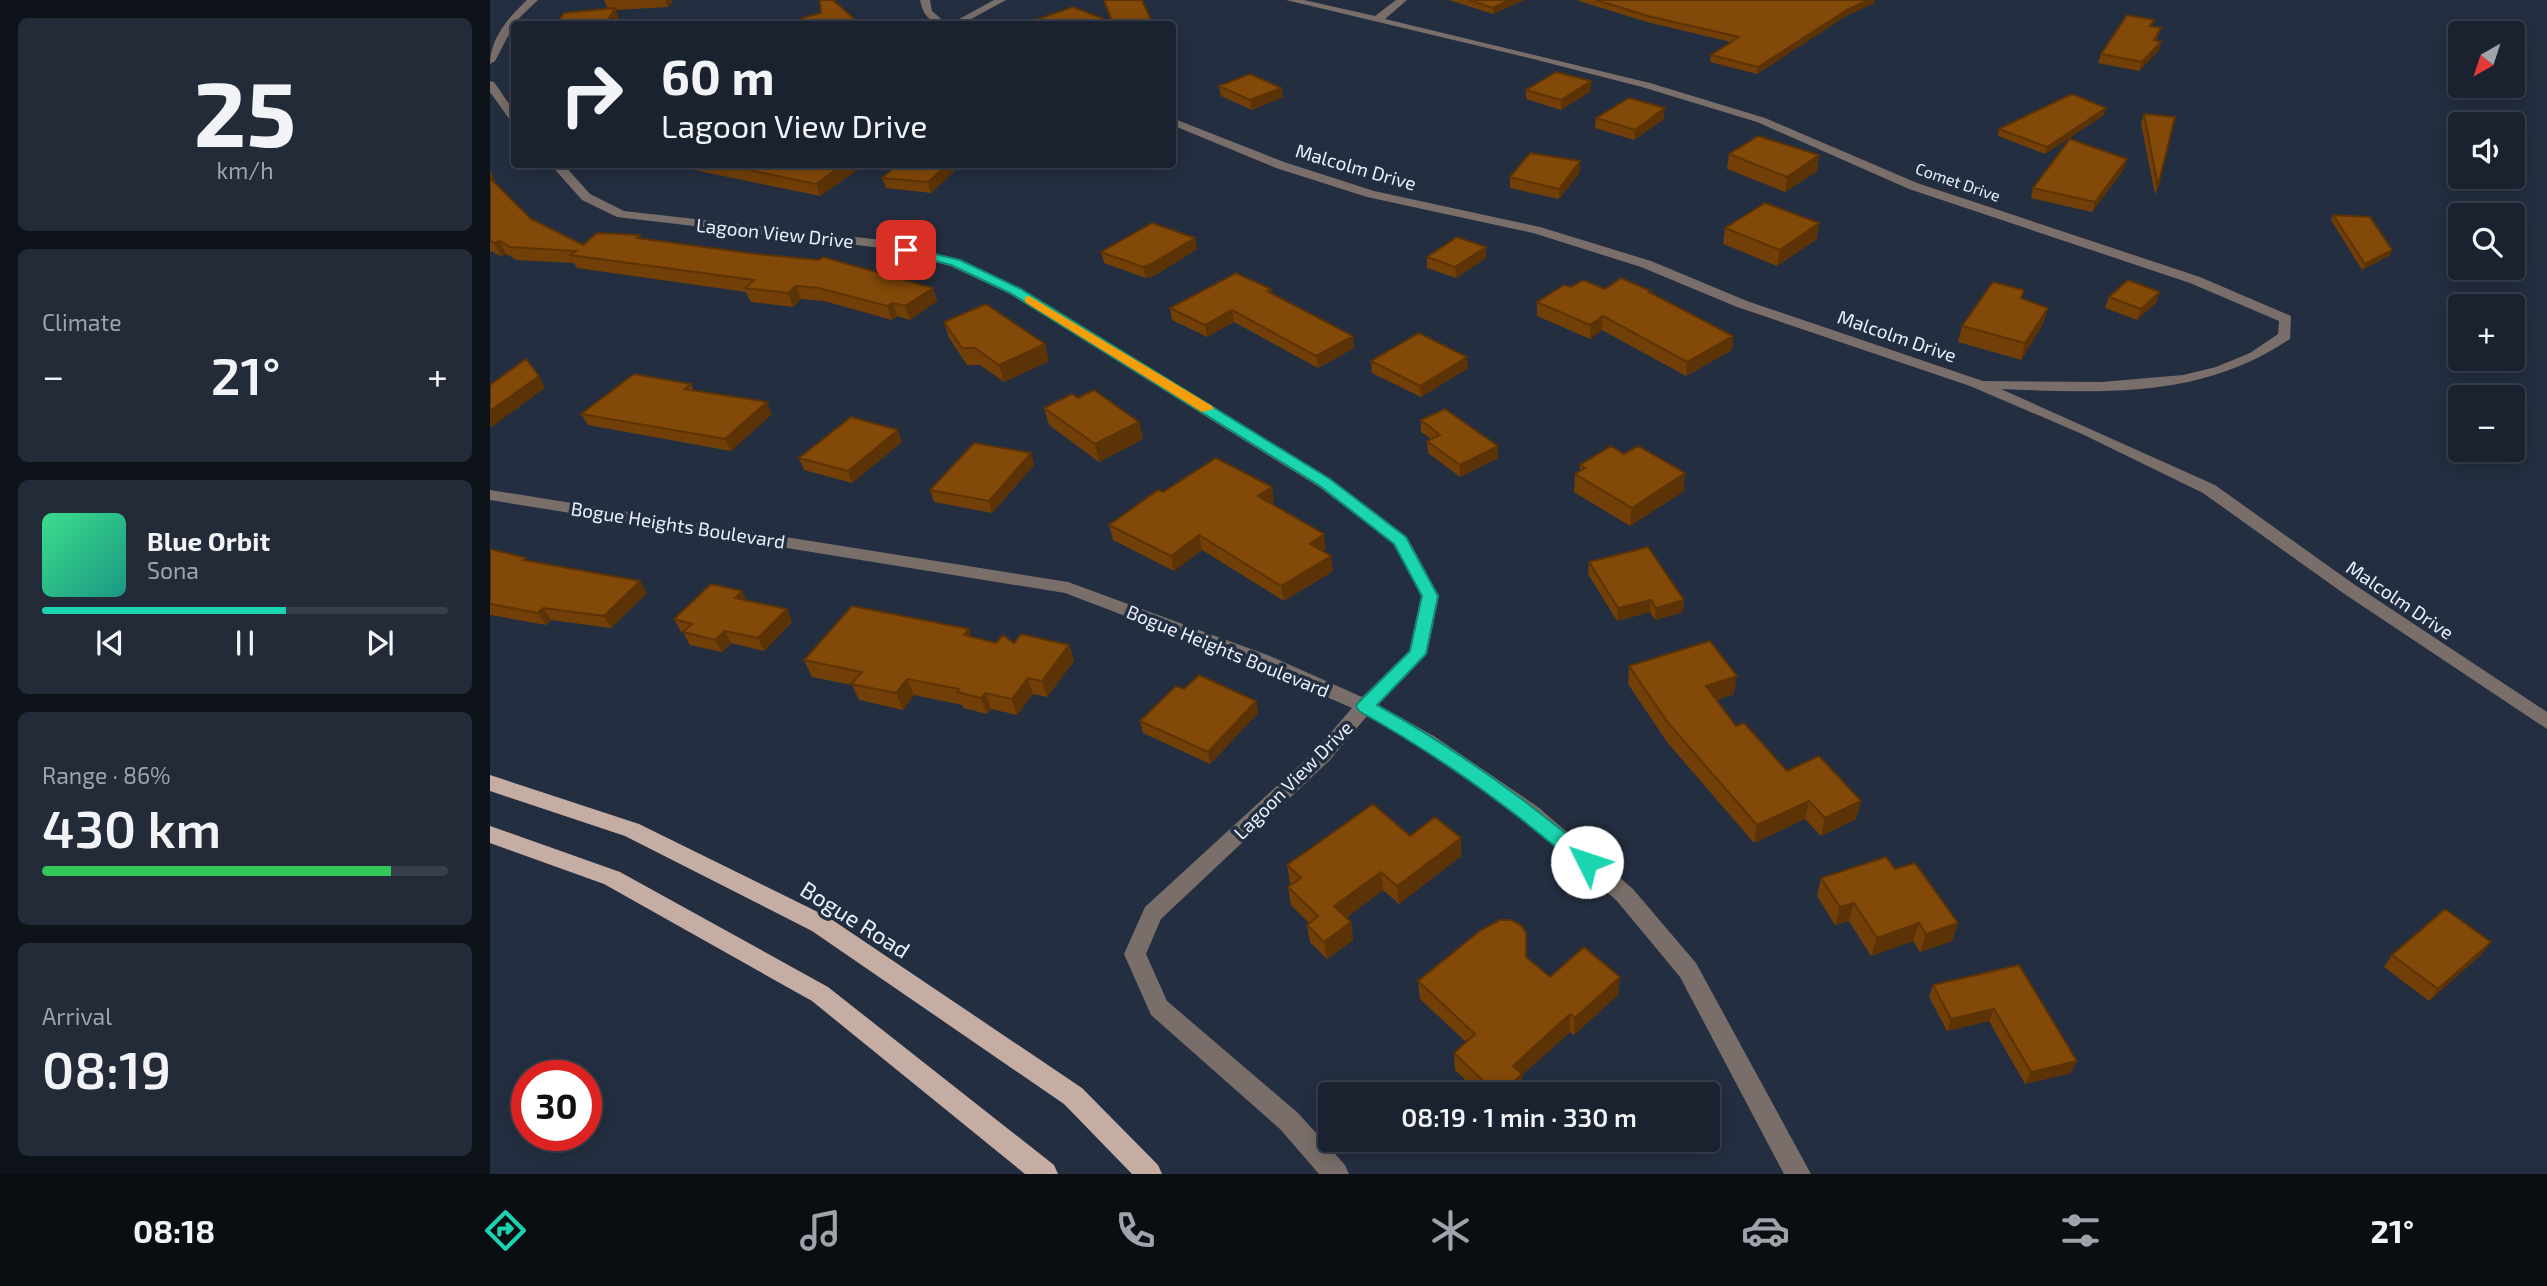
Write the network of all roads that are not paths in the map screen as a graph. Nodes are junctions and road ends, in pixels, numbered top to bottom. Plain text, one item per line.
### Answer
1 (533, 0) edge
2 (925, 0) edge
3 (1001, 0) edge
4 (1291, 0) edge
5 (1402, 0) edge
6 (1378, 19) junction
7 (511, 21) edge
8 (938, 21) edge
9 (960, 21) edge
10 (511, 22) edge
11 (490, 61) edge
12 (490, 84) edge
13 (511, 114) edge
14 (1176, 123) edge
15 (560, 168) edge
16 (1975, 383) junction
17 (490, 495) edge
18 (1365, 706) junction
19 (2547, 722) edge
20 (490, 783) edge
21 (490, 834) edge
22 (1045, 1174) edge
23 (1149, 1174) edge
24 (1336, 1174) edge
25 (1798, 1174) edge

1 - 7 street
2 - 8 street
3 - 9 street
4 - 6 street, Comet Drive
5 - 6 street
6 - 16 street, Comet Drive
10 - 11 street
12 - 13 street
14 - 16 street, Malcolm Drive
15 - 18 street, Lagoon View Drive
16 - 19 street, Malcolm Drive
17 - 18 street, Bogue Heights Boulevard
18 - 24 street, Lagoon View Drive
18 - 25 street, Bogue Heights Boulevard
20 - 23 main road, Bogue Road
21 - 22 main road

